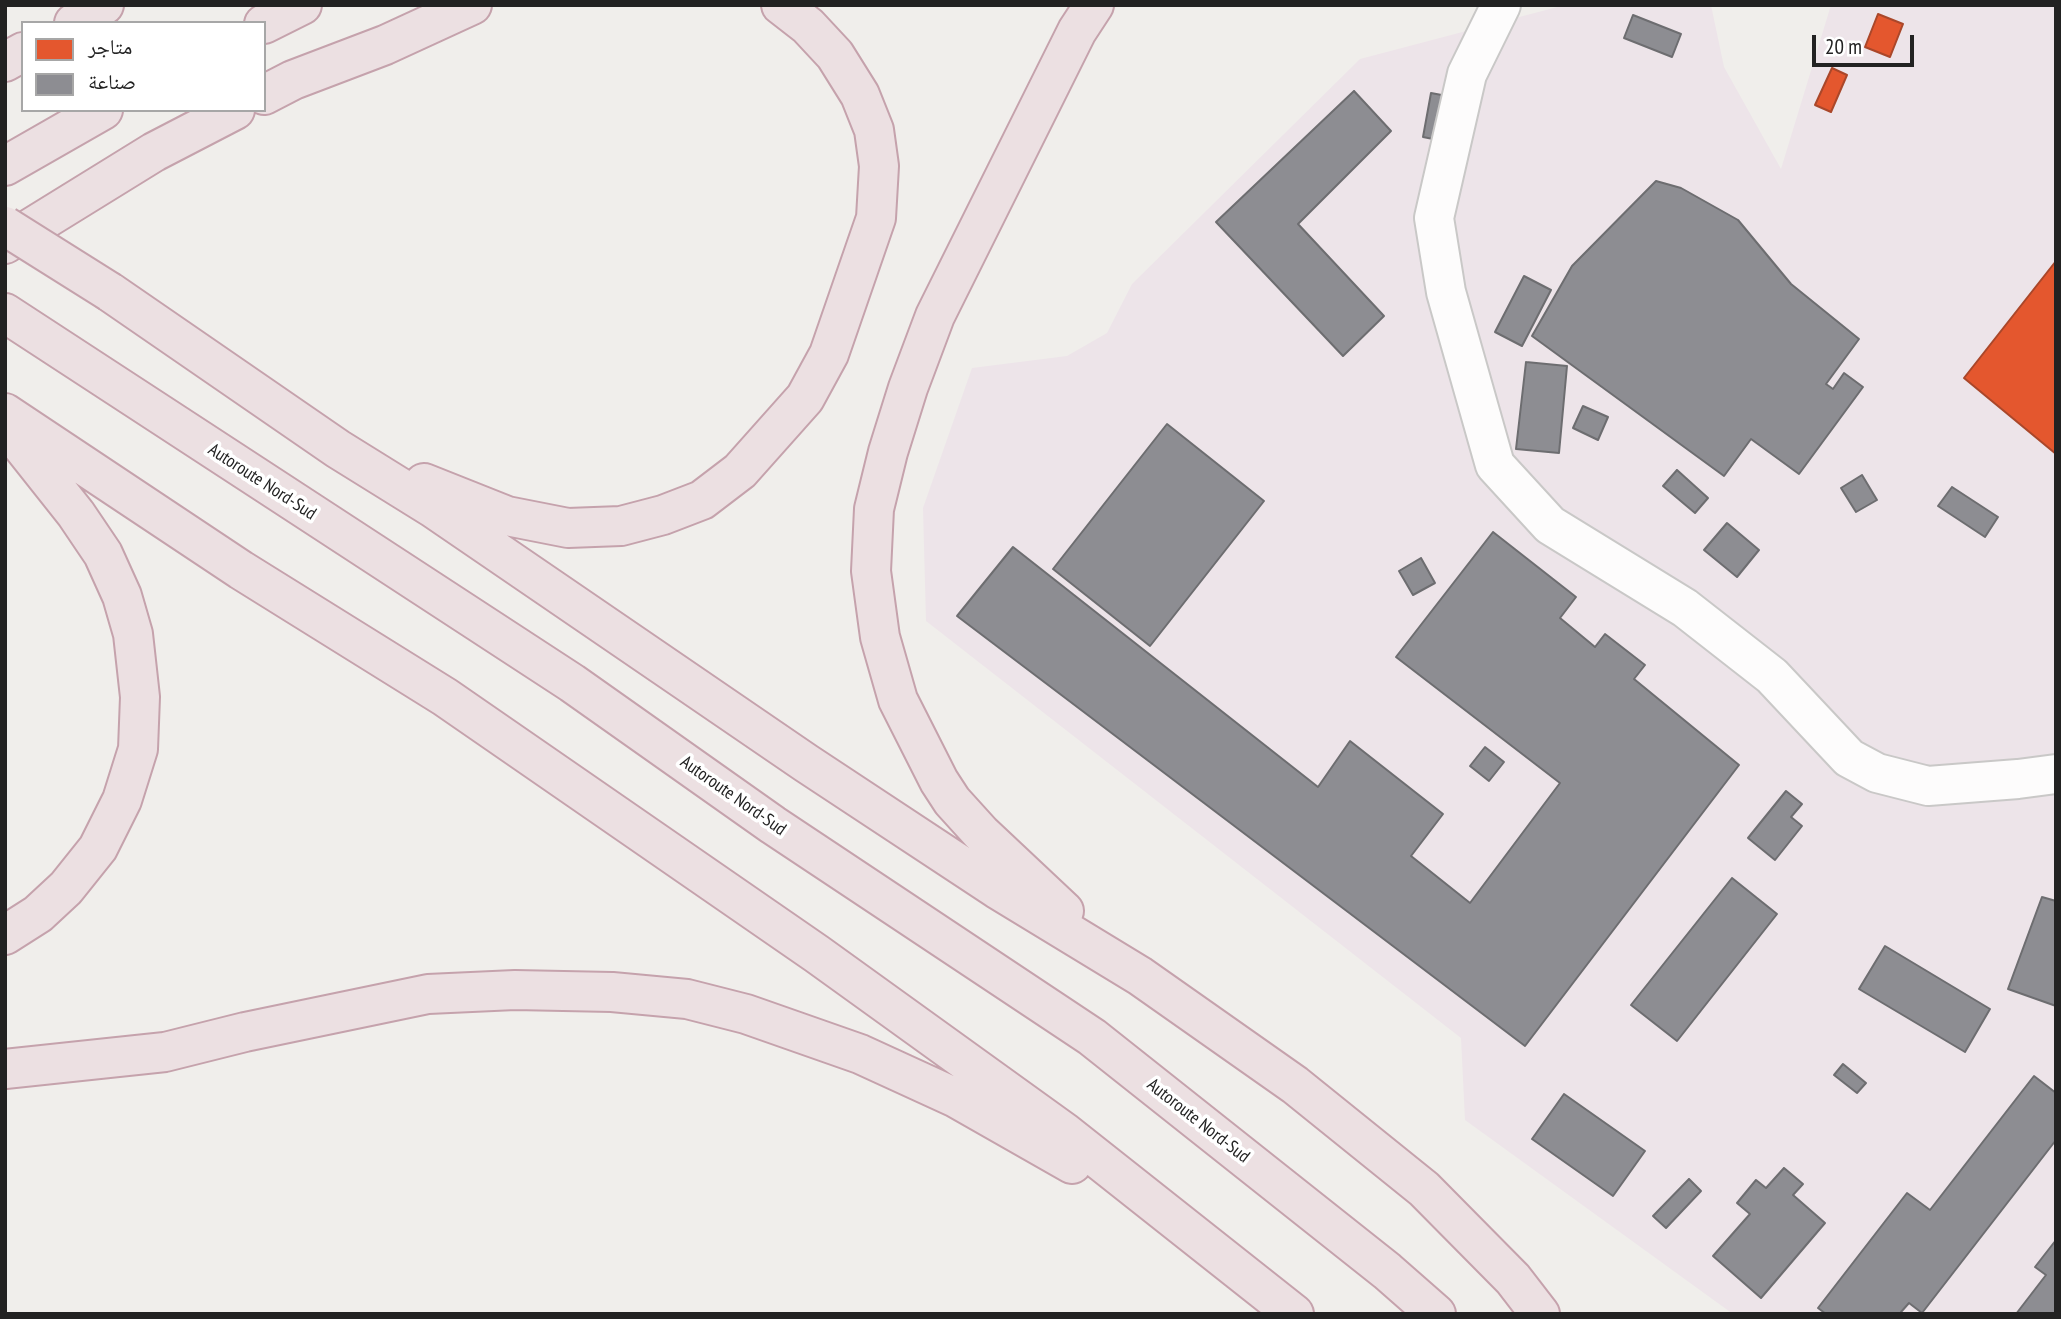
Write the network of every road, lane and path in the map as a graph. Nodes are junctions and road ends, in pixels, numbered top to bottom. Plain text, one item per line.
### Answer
1 (104, 5) edge
2 (302, 5) edge
3 (492, 5) edge
4 (781, 5) edge
5 (1094, 5) edge
6 (1501, 5) edge
7 (463, 10) edge
8 (77, 21) edge
9 (266, 23) edge
10 (21, 53) edge
11 (5, 62) edge
12 (266, 94) edge
13 (100, 112) edge
14 (230, 112) edge
15 (5, 166) edge
16 (5, 226) edge
17 (5, 244) edge
18 (5, 313) edge
19 (231, 375) junction
20 (5, 413) edge
21 (5, 425) edge
22 (2056, 774) edge
23 (5, 935) edge
24 (1140, 976) junction
25 (164, 1052) junction
26 (5, 1069) edge
27 (5, 1094) edge
28 (1204, 1241) junction
29 (1294, 1314) edge
30 (1436, 1314) edge
31 (1539, 1314) edge

1 - 8 highway
2 - 9 highway
3 - 7 highway
4 - 19 highway
5 - 24 highway
6 - 22 lane
7 - 12 highway
10 - 11 highway
13 - 15 highway
14 - 17 highway
16 - 19 highway, bridge
18 - 30 highway, Autoroute Nord-Sud
19 - 24 highway
20 - 28 highway
21 - 23 highway
24 - 31 highway
25 - 26 highway
25 - 27 highway
25 - 28 highway
28 - 29 highway

